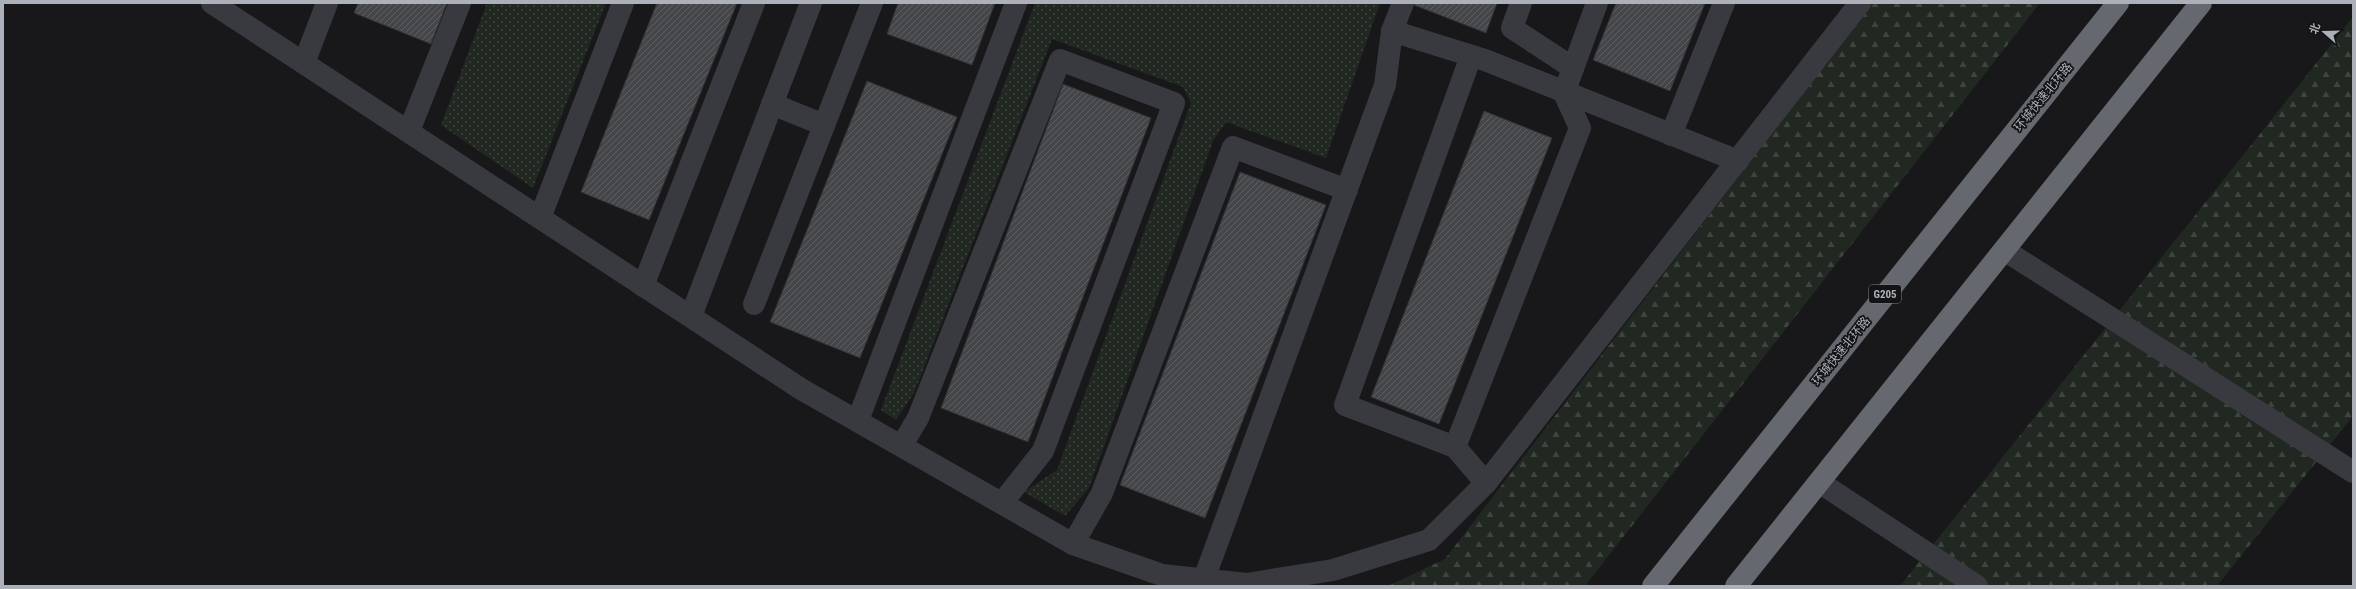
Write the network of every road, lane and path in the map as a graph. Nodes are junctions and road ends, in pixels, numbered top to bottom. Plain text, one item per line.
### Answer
1 (212, 3) edge
2 (327, 3) edge
3 (460, 3) edge
4 (624, 3) edge
5 (754, 3) edge
6 (811, 3) edge
7 (872, 3) edge
8 (1016, 3) edge
9 (1403, 3) edge
10 (1521, 3) edge
11 (1598, 3) edge
12 (1724, 3) edge
13 (1860, 3) edge
14 (2118, 3) edge
15 (2201, 3) edge
16 (236, 9) edge
17 (1392, 31) junction
18 (1472, 56) junction
19 (304, 63) junction
20 (1573, 68) junction
21 (1564, 93) junction
22 (772, 104) junction
23 (824, 125) junction
24 (409, 131) junction
25 (1671, 135) junction
26 (1738, 161) junction
27 (1347, 190) junction
28 (540, 218) junction
29 (2004, 250) junction
30 (643, 286) junction
31 (754, 304) dead end
32 (691, 316) junction
33 (858, 420) junction
34 (902, 446) junction
35 (1455, 448) junction
36 (2353, 472) edge
37 (1819, 482) junction
38 (1486, 483) junction
39 (1002, 503) junction
40 (1072, 544) junction
41 (1204, 579) junction
42 (1653, 586) edge
43 (1736, 586) edge
44 (1977, 586) edge

1 - 16 street
2 - 19 street
3 - 24 street
4 - 28 street
5 - 30 street
6 - 22 street
7 - 23 street
8 - 33 street
9 - 17 street
10 - 20 street
11 - 20 street
12 - 25 street
13 - 26 street
14 - 42 highway, 环城快速北环路 / G205
15 - 29 highway
16 - 19 street
17 - 18 street
17 - 27 street
18 - 21 street
18 - 35 street
19 - 24 street
20 - 21 street
21 - 25 street
21 - 35 street
22 - 23 street
22 - 32 street
23 - 31 street
24 - 28 street
25 - 26 street
26 - 38 street
27 - 40 street
27 - 41 street
28 - 30 street
29 - 36 street
29 - 37 highway
30 - 32 street
32 - 33 street
33 - 34 street
34 - 39 street
34 - 39 street
35 - 38 street
37 - 43 highway
37 - 44 street
38 - 41 street
39 - 40 street
40 - 41 street

